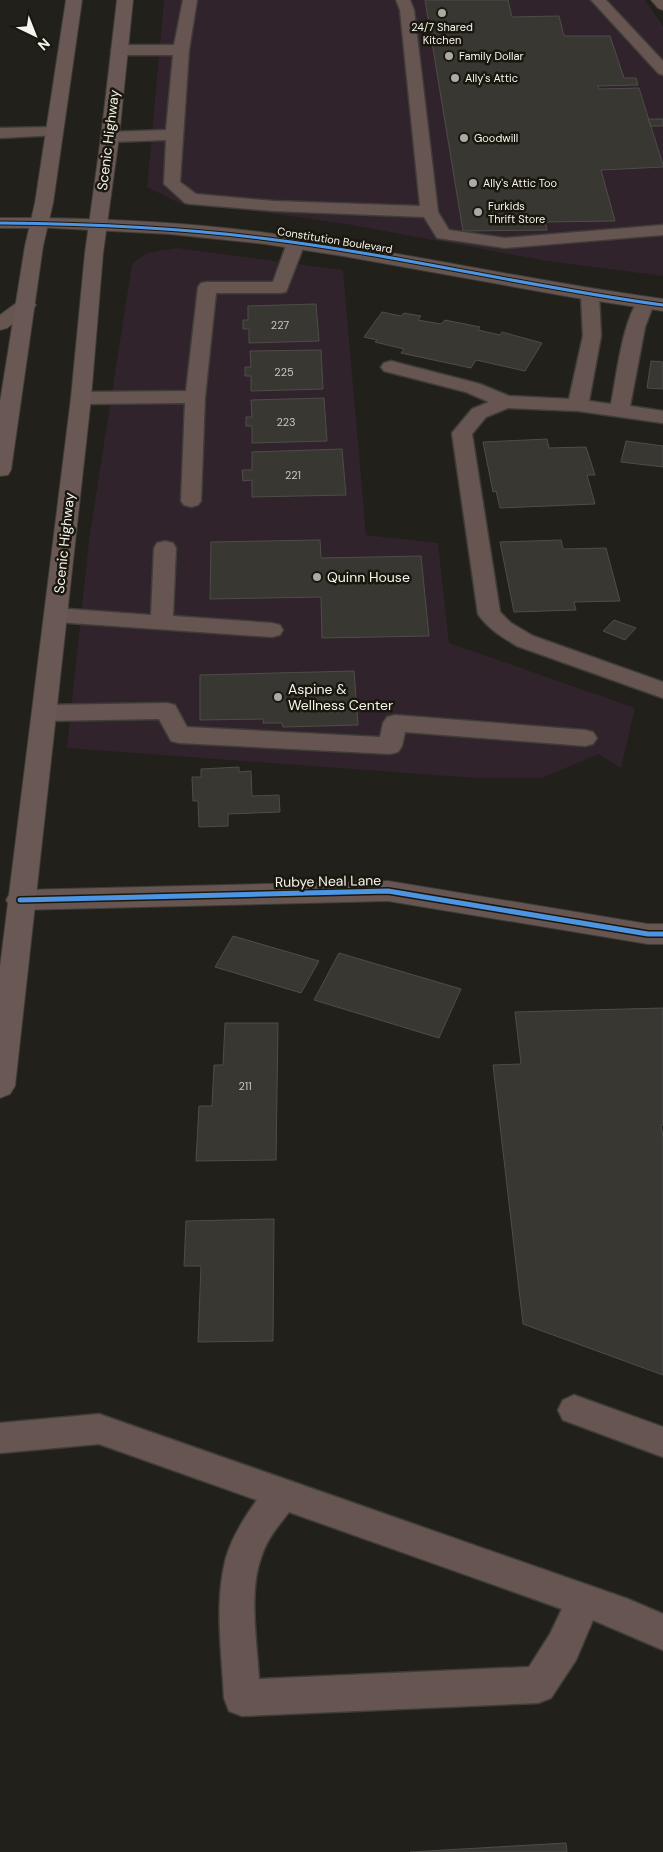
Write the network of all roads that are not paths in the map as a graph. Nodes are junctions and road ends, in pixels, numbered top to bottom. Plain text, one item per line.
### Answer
1 (74, 0) edge
2 (125, 0) edge
3 (190, 0) edge
4 (404, 0) edge
5 (598, 0) edge
6 (659, 0) edge
7 (663, 5) edge
8 (119, 50) junction
9 (181, 50) junction
10 (663, 70) edge
11 (53, 132) junction
12 (0, 133) edge
13 (174, 135) junction
14 (110, 137) junction
15 (429, 212) junction
16 (0, 223) edge
17 (40, 223) junction
18 (97, 224) junction
19 (663, 230) edge
20 (296, 243) junction
21 (590, 295) junction
22 (654, 304) edge
23 (26, 305) junction
24 (0, 324) edge
25 (392, 367) dead end
26 (6, 396) edge
27 (195, 397) junction
28 (81, 398) junction
29 (506, 402) junction
30 (578, 405) junction
31 (619, 412) junction
32 (663, 417) edge
33 (0, 470) edge
34 (191, 501) dead end
35 (165, 548) dead end
36 (56, 615) junction
37 (162, 622) junction
38 (272, 630) dead end
39 (663, 690) edge
40 (45, 713) junction
41 (585, 738) dead end
42 (10, 900) edge
43 (663, 934) edge
44 (0, 1086) edge
45 (574, 1410) dead end
46 (0, 1438) edge
47 (663, 1442) edge
48 (282, 1493) junction
49 (584, 1600) junction
50 (663, 1632) edge

1 - 11 highway
2 - 8 highway, Scenic Highway
3 - 9 lane
4 - 15 lane
5 - 10 lane
6 - 7 street
8 - 9 lane
8 - 14 highway, Scenic Highway
9 - 13 lane
11 - 12 lane
11 - 17 highway
13 - 14 lane
13 - 15 lane
14 - 18 highway, Scenic Highway
15 - 19 lane
16 - 17 street, Constitution Boulevard
17 - 18 street, Constitution Boulevard
17 - 23 highway
18 - 20 street, Constitution Boulevard
18 - 28 highway, Scenic Highway
20 - 21 street, Constitution Boulevard
20 - 27 lane
21 - 22 street, Constitution Boulevard
21 - 30 lane
22 - 31 lane
23 - 24 street
23 - 26 highway
25 - 29 lane
26 - 33 highway
27 - 28 lane
27 - 34 lane
28 - 36 highway, Scenic Highway
29 - 30 lane
29 - 39 lane
30 - 31 lane
31 - 32 lane
35 - 37 lane
36 - 37 lane
36 - 40 highway, Scenic Highway
37 - 38 lane
40 - 41 lane
40 - 42 highway, Scenic Highway
42 - 43 street, Rubye Neal Lane
42 - 44 highway, Scenic Highway
45 - 47 lane
46 - 48 lane
48 - 49 lane
48 - 49 lane
49 - 50 lane

